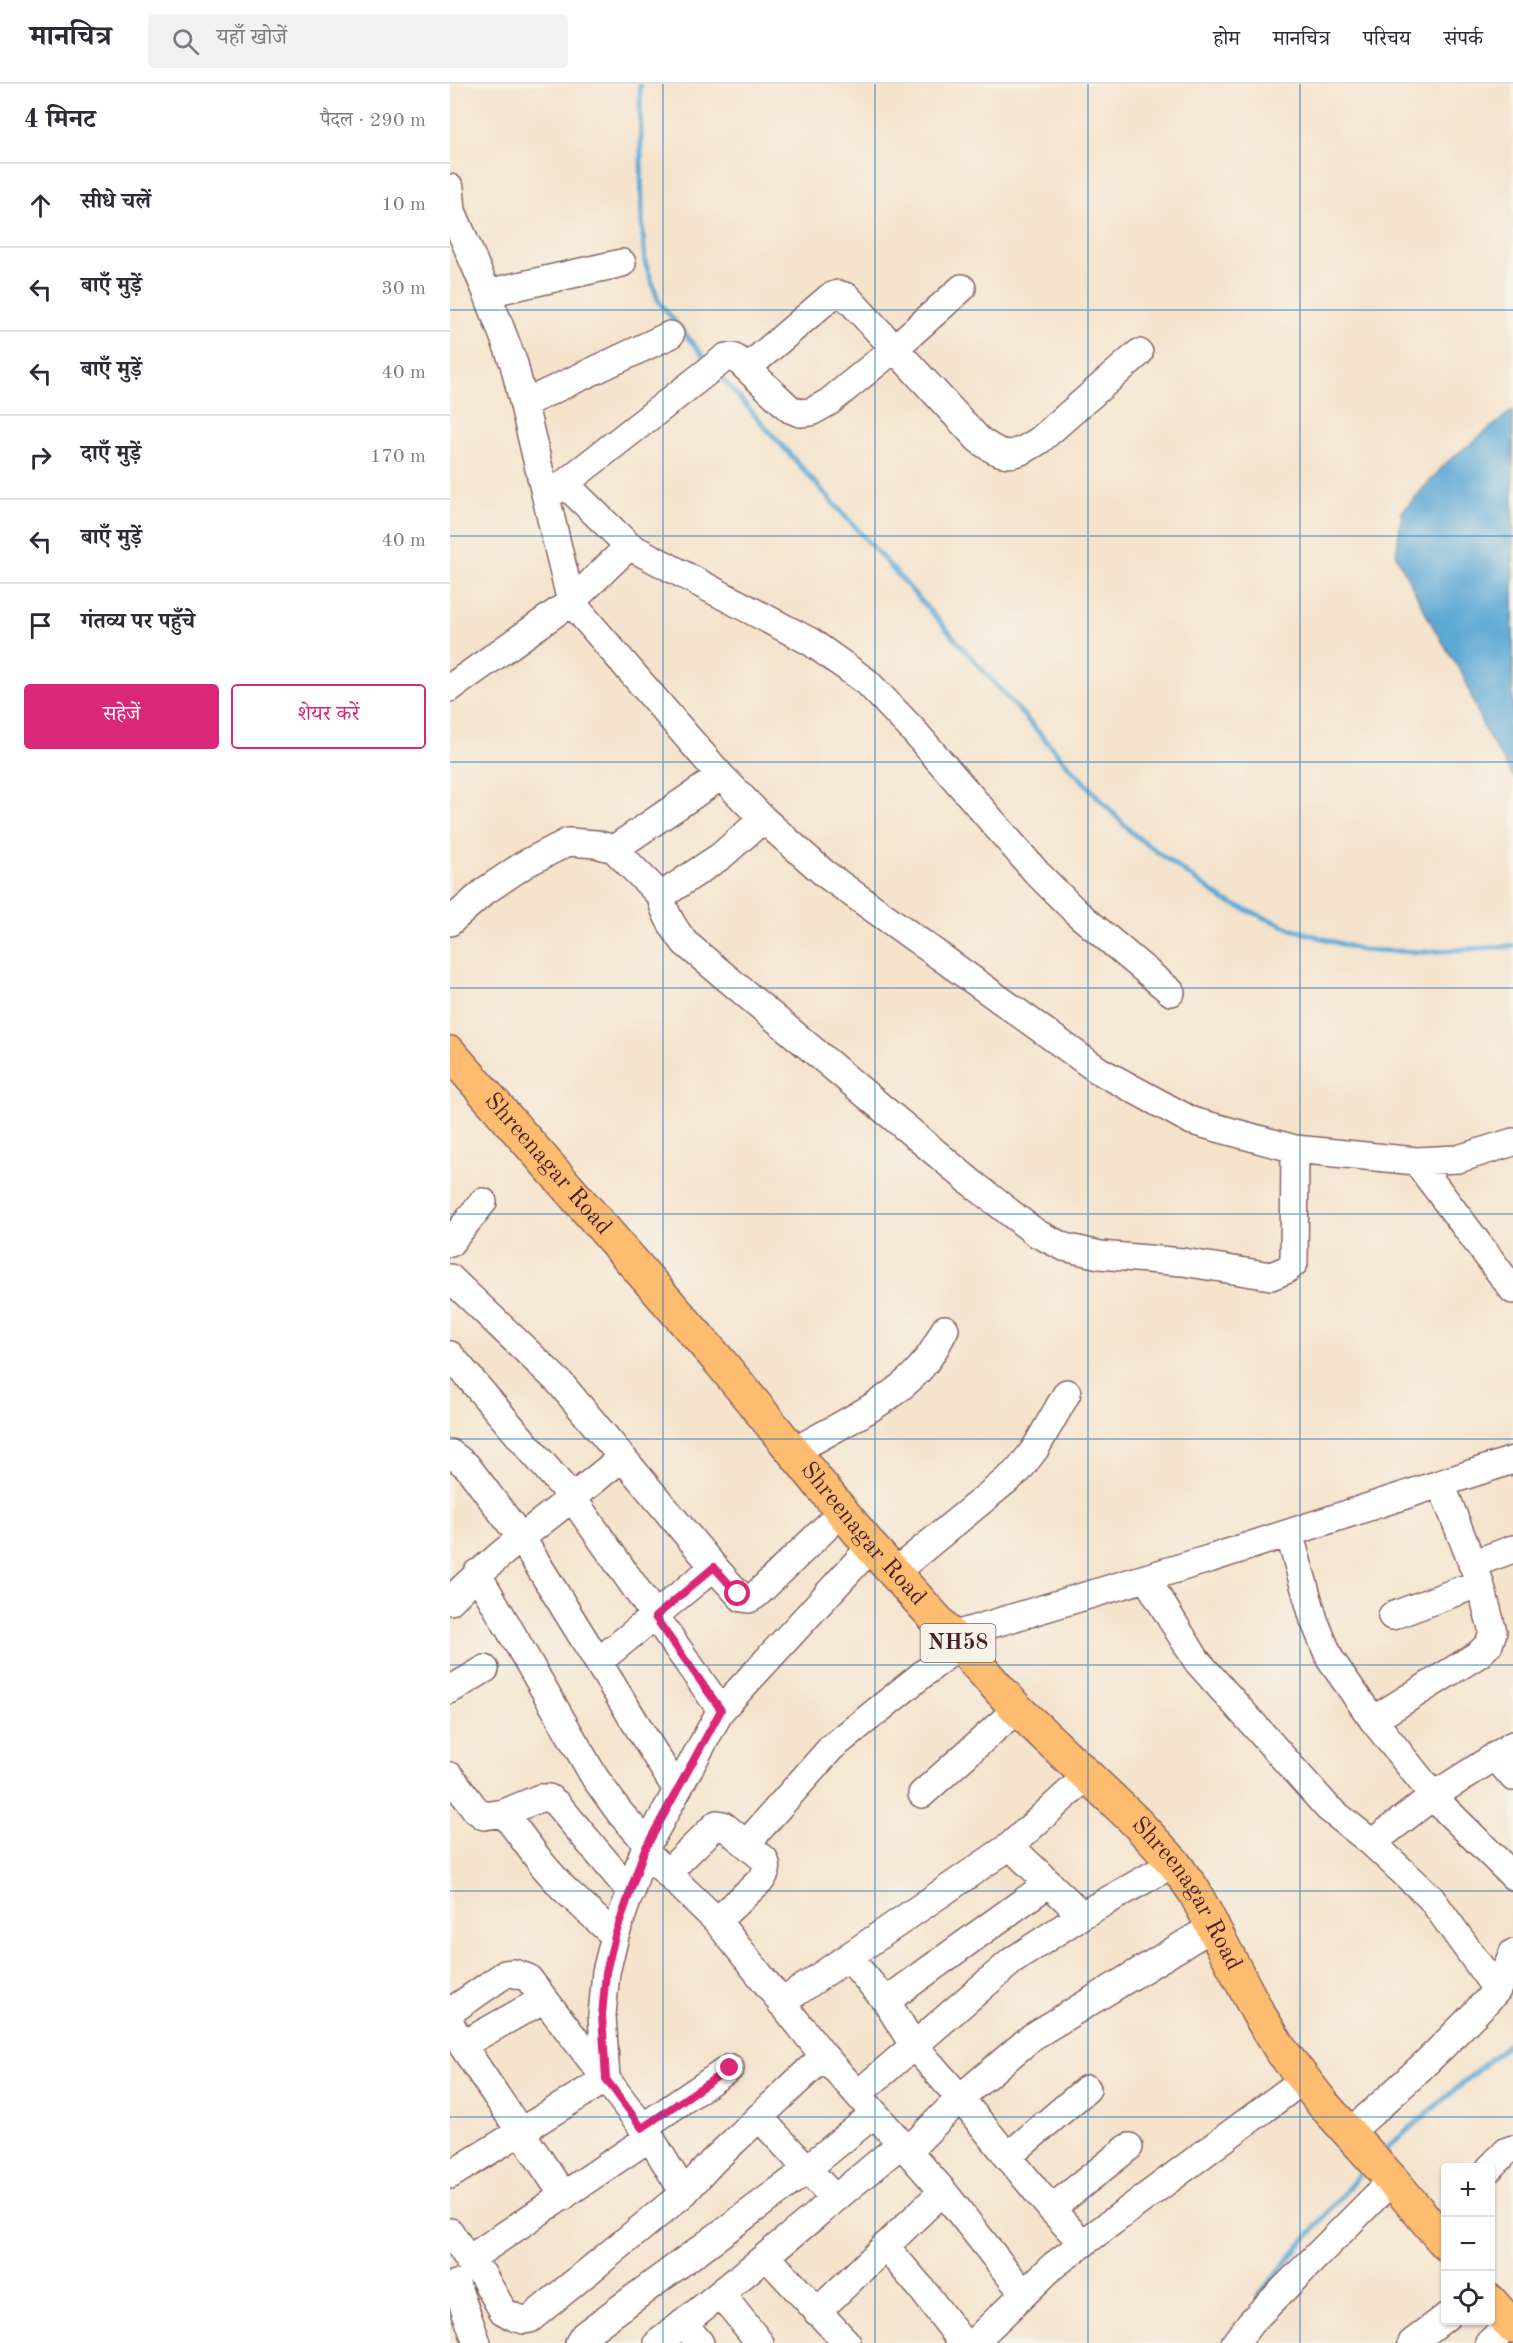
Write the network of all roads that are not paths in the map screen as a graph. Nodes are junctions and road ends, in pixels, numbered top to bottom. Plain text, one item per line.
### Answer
1 (451, 203) edge
2 (622, 263) dead end
3 (962, 288) dead end
4 (487, 293) junction
5 (670, 335) dead end
6 (895, 348) junction
7 (1138, 353) dead end
8 (736, 363) junction
9 (525, 403) junction
10 (556, 490) junction
11 (629, 546) junction
12 (571, 602) junction
13 (450, 688) edge
14 (721, 776) junction
15 (763, 819) junction
16 (614, 849) junction
17 (661, 896) junction
18 (450, 922) edge
19 (1171, 992) dead end
20 (450, 1053) edge
21 (1513, 1142) edge
22 (1295, 1149) junction
23 (1416, 1161) junction
24 (483, 1202) dead end
25 (450, 1243) edge
26 (450, 1278) edge
27 (1513, 1290) edge
28 (945, 1329) dead end
29 (450, 1355) edge
30 (1067, 1393) dead end
31 (793, 1452) junction
32 (450, 1453) edge
33 (621, 1458) junction
34 (1513, 1460) edge
35 (1441, 1484) junction
36 (573, 1499) junction
37 (842, 1512) junction
38 (1289, 1533) junction
39 (522, 1539) junction
40 (871, 1547) junction
41 (1513, 1549) edge
42 (714, 1567) junction
43 (895, 1572) junction
44 (477, 1573) junction
45 (1476, 1573) junction
46 (1146, 1578) junction
47 (450, 1601) edge
48 (1392, 1616) dead end
49 (655, 1617) junction
50 (956, 1641) junction
51 (598, 1662) junction
52 (484, 1669) dead end
53 (450, 1690) edge
54 (1017, 1709) junction
55 (721, 1710) junction
56 (1373, 1720) junction
57 (1504, 1751) edge
58 (1088, 1775) junction
59 (450, 1776) edge
60 (1513, 1777) edge
61 (677, 1790) junction
62 (922, 1794) dead end
63 (1433, 1796) junction
64 (504, 1813) junction
65 (747, 1843) junction
66 (1372, 1843) junction
67 (1010, 1846) junction
68 (646, 1848) junction
69 (1174, 1863) junction
70 (667, 1873) junction
71 (1513, 1876) edge
72 (1049, 1883) junction
73 (631, 1892) junction
74 (1082, 1915) junction
75 (717, 1921) junction
76 (1214, 1926) junction
77 (615, 1936) junction
78 (1513, 1953) edge
79 (848, 1957) junction
80 (1497, 1990) junction
81 (544, 1999) junction
82 (886, 2001) junction
83 (781, 2003) junction
84 (450, 2012) edge
85 (457, 2044) edge
86 (914, 2046) junction
87 (824, 2056) junction
88 (730, 2068) dead end
89 (606, 2079) junction
90 (1303, 2080) junction
91 (1087, 2089) dead end
92 (960, 2098) junction
93 (866, 2104) junction
94 (759, 2117) junction
95 (521, 2132) junction
96 (646, 2132) junction
97 (1348, 2133) junction
98 (905, 2147) junction
99 (1129, 2147) dead end
100 (1513, 2149) edge
101 (1007, 2157) junction
102 (1495, 2164) edge
103 (808, 2168) junction
104 (450, 2175) edge
105 (1392, 2180) junction
106 (943, 2191) junction
107 (684, 2193) junction
108 (564, 2196) junction
109 (835, 2199) junction
110 (1051, 2209) junction
111 (1441, 2228) edge
112 (450, 2232) edge
113 (1083, 2244) junction
114 (885, 2246) junction
115 (767, 2257) junction
116 (475, 2267) junction
117 (453, 2285) edge
118 (721, 2294) junction
119 (1024, 2294) junction
120 (817, 2312) junction
121 (1441, 2321) edge
122 (692, 2333) edge
123 (477, 2343) edge
124 (579, 2343) edge
125 (657, 2343) edge
126 (760, 2343) edge
127 (847, 2343) edge
128 (963, 2343) edge
129 (973, 2343) edge
130 (1235, 2343) edge
131 (1412, 2343) edge

1 - 4 street
2 - 4 street
3 - 6 street
4 - 9 street
5 - 9 street
6 - 7 street
6 - 8 street
6 - 8 street
8 - 10 street
9 - 10 street
10 - 11 street
10 - 12 street
11 - 12 street
11 - 19 street
12 - 13 street
12 - 14 street
14 - 15 street
14 - 16 street
15 - 17 street
15 - 22 street
16 - 17 street
16 - 18 street
17 - 22 street
20 - 31 highway, Shreenagar Road / NH58
21 - 23 street
22 - 23 street
23 - 27 street
24 - 25 street
26 - 33 street
28 - 31 street
29 - 36 street
30 - 43 street
31 - 37 highway, Shreenagar Road / NH58
32 - 39 street
33 - 36 street
33 - 42 street
34 - 35 street
35 - 38 street
35 - 45 street
36 - 39 street
36 - 49 street
37 - 40 highway, Shreenagar Road / NH58
37 - 42 street
38 - 46 street
38 - 56 street
39 - 44 street
39 - 51 street
40 - 43 highway, Shreenagar Road / NH58
40 - 55 street
41 - 45 street
42 - 49 street
43 - 50 highway, Shreenagar Road / NH58
44 - 47 street
44 - 68 street
45 - 48 street
45 - 56 street
46 - 50 street
46 - 66 street
49 - 51 street
49 - 55 street
50 - 54 highway, Shreenagar Road / NH58
50 - 65 street
51 - 61 street
52 - 53 street
54 - 58 highway, Shreenagar Road / NH58
54 - 62 street
55 - 61 street
56 - 63 street
57 - 60 street
57 - 63 street
58 - 67 street
58 - 69 highway, Shreenagar Road / NH58
59 - 64 street
61 - 68 street
63 - 66 street
63 - 71 street
64 - 73 street
64 - 77 street
65 - 70 street
65 - 75 street
66 - 80 street
67 - 72 street
67 - 79 street
68 - 70 street
68 - 73 street
69 - 74 street
69 - 76 highway, Shreenagar Road / NH58
70 - 75 street
72 - 74 street
72 - 82 street
73 - 77 street
74 - 86 street
75 - 83 street
76 - 90 highway, Shreenagar Road / NH58
76 - 92 street
77 - 89 street
78 - 80 street
79 - 82 street
79 - 83 street
80 - 97 street
81 - 84 street
81 - 85 street
81 - 89 street
82 - 86 street
83 - 87 street
85 - 95 street
86 - 92 street
86 - 93 street
87 - 93 street
87 - 94 street
88 - 96 street
89 - 95 street
89 - 96 street
90 - 97 highway, Shreenagar Road / NH58
90 - 113 street
91 - 101 street
92 - 98 street
92 - 101 street
93 - 98 street
93 - 103 street
94 - 103 street
94 - 107 street
95 - 104 street
95 - 108 street
96 - 107 street
96 - 108 street
97 - 105 highway, Shreenagar Road / NH58
98 - 106 street
98 - 109 street
99 - 110 street
100 - 102 street
101 - 110 street
103 - 109 street
103 - 124 street
105 - 111 highway, Shreenagar Road / NH58
105 - 130 street
106 - 114 street
106 - 119 street
107 - 116 street
108 - 116 street
109 - 115 street
110 - 113 street
112 - 116 street
113 - 119 street
114 - 120 street
114 - 128 street
115 - 118 street
115 - 120 street
116 - 117 street
117 - 123 street
118 - 122 street
118 - 126 street
119 - 129 street
120 - 127 street
121 - 131 street
122 - 125 street

